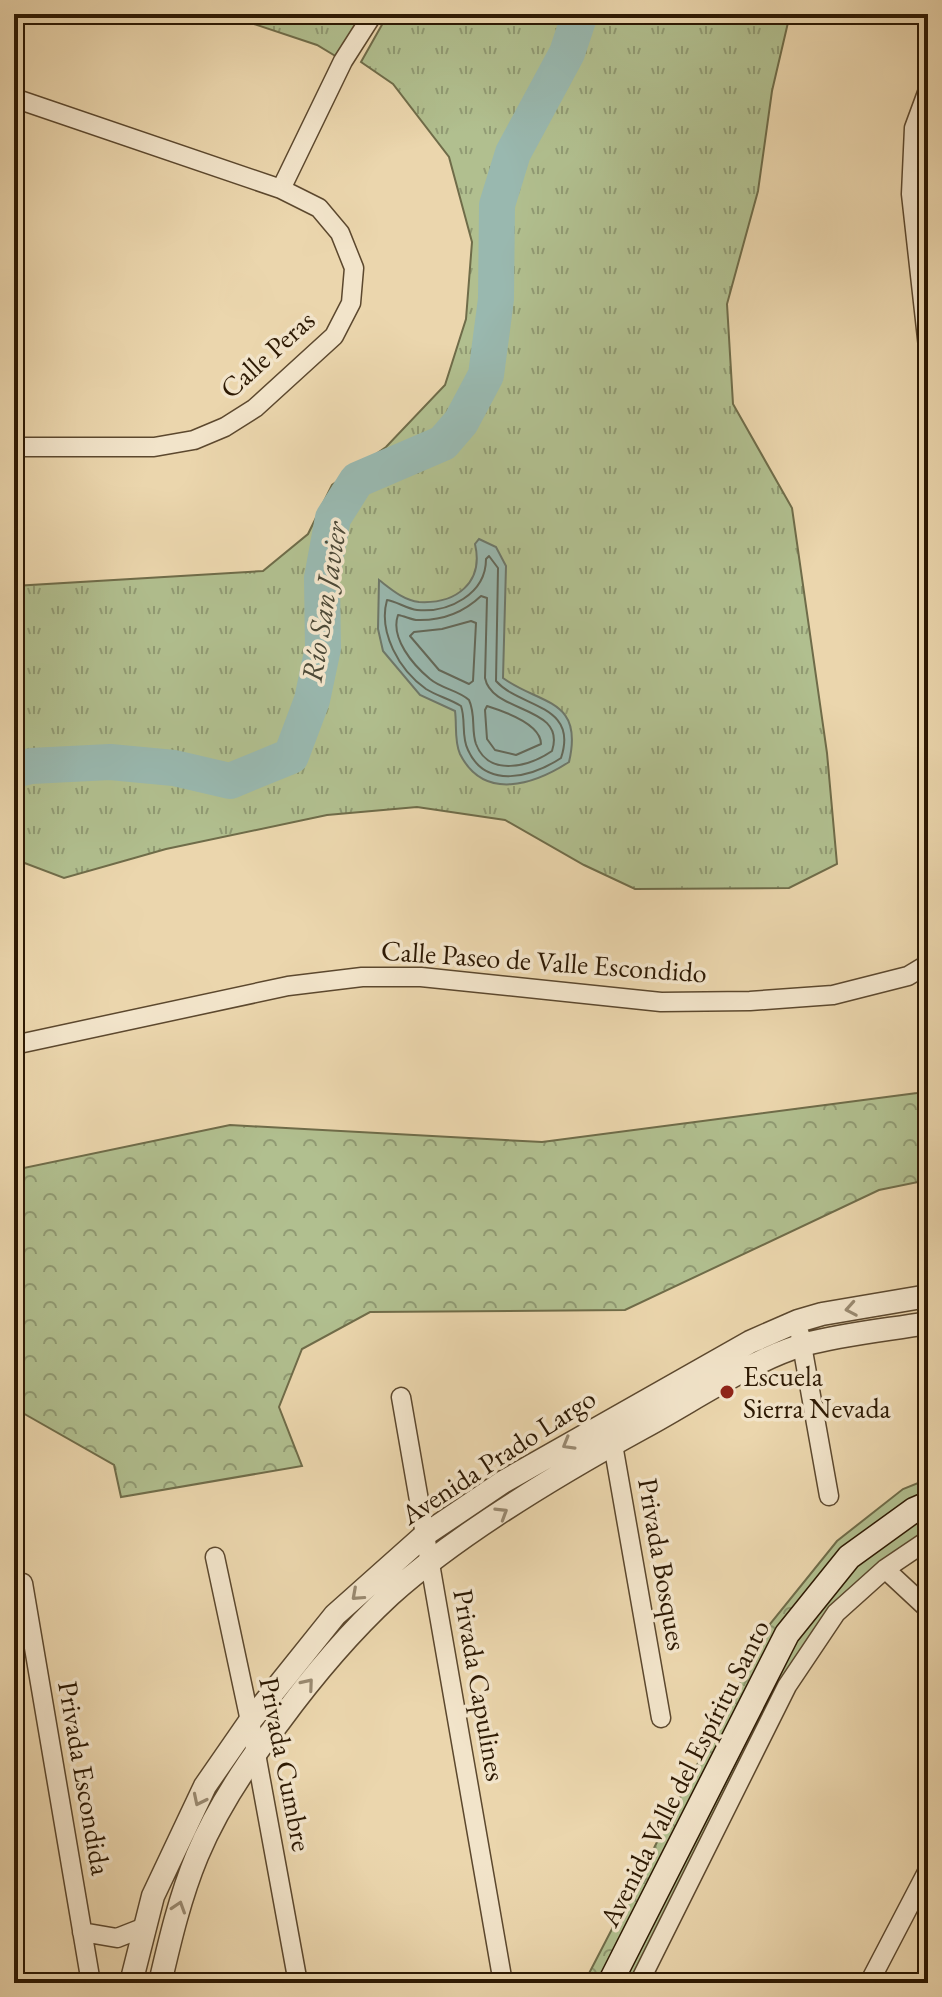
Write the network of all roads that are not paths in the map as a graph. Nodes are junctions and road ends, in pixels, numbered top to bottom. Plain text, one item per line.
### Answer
1 (373, 14) edge
2 (928, 90) edge
3 (14, 98) edge
4 (281, 189) junction
5 (928, 347) edge
6 (14, 447) edge
7 (928, 964) edge
8 (14, 1045) edge
9 (928, 1296) edge
10 (798, 1321) junction
11 (928, 1323) edge
12 (802, 1345) junction
13 (401, 1397) dead end
14 (608, 1421) junction
15 (613, 1444) junction
16 (829, 1496) dead end
17 (928, 1504) edge
18 (426, 1534) junction
19 (928, 1540) edge
20 (215, 1557) dead end
21 (431, 1563) junction
22 (885, 1569) junction
23 (23, 1583) dead end
24 (928, 1609) edge
25 (661, 1718) dead end
26 (250, 1721) junction
27 (256, 1752) junction
28 (926, 1877) edge
29 (145, 1927) junction
30 (82, 1932) junction
31 (91, 1983) edge
32 (131, 1983) edge
33 (160, 1983) edge
34 (298, 1983) edge
35 (503, 1983) edge
36 (610, 1983) edge
37 (639, 1983) edge
38 (869, 1983) edge

1 - 4 street
2 - 5 street
3 - 4 street, Calle Peras
4 - 6 street, Calle Peras
7 - 8 street, Calle Paseo de Valle Escondido
9 -> 10 street, Avenida Prado Largo
10 - 12 street
10 - 14 street, Avenida Prado Largo
11 - 12 street, Avenida Prado Largo
12 - 15 street, Avenida Prado Largo
12 - 16 street
13 - 18 street, Privada Capulines
14 - 15 street, Privada Bosques
14 -> 18 street, Avenida Prado Largo
21 -> 15 street, Avenida Prado Largo
15 - 25 street, Privada Bosques
17 - 36 main road, Avenida Valle del Espíritu Santo
18 - 21 street, Privada Capulines
18 -> 26 street, Avenida Prado Largo
19 - 22 street
20 - 26 street, Privada Cumbre
27 -> 21 street, Avenida Prado Largo
21 - 35 street, Privada Capulines
22 - 24 street
22 - 37 street
23 - 30 street, Privada Escondida
26 - 27 street, Privada Cumbre
26 -> 29 street, Avenida Prado Largo
33 -> 27 street, Avenida Prado Largo
27 - 34 street, Privada Cumbre
28 - 38 street
29 - 30 street
29 - 32 street, Avenida Prado Largo
30 - 31 street, Privada Escondida

